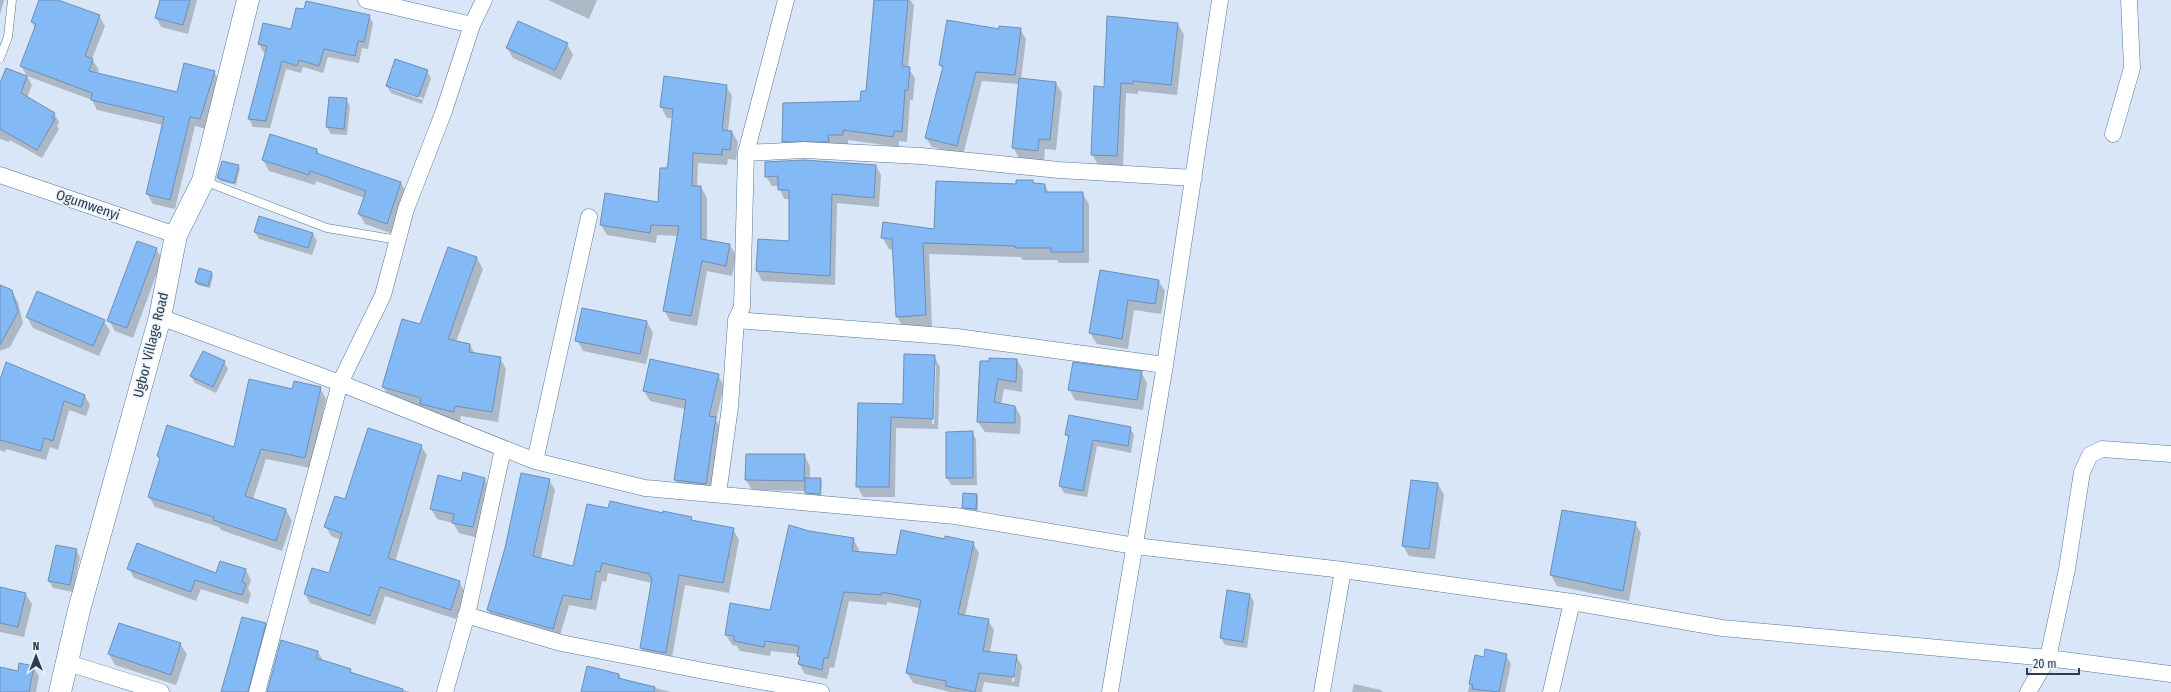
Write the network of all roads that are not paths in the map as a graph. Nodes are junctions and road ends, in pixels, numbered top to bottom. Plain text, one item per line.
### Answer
1 (12, 0) edge
2 (248, 0) edge
3 (366, 0) edge
4 (484, 0) edge
5 (786, 0) edge
6 (1220, 0) edge
7 (2129, 0) edge
8 (472, 25) junction
9 (0, 58) edge
10 (2113, 134) dead end
11 (746, 153) junction
12 (0, 175) edge
13 (1194, 178) junction
14 (203, 181) junction
15 (589, 217) dead end
16 (176, 235) junction
17 (398, 240) junction
18 (160, 317) junction
19 (736, 320) junction
20 (1165, 365) junction
21 (340, 383) junction
22 (503, 449) junction
23 (2171, 454) edge
24 (535, 461) junction
25 (718, 494) junction
26 (1135, 546) junction
27 (1343, 570) junction
28 (1572, 602) junction
29 (466, 615) junction
30 (2048, 658) junction
31 (68, 663) junction
32 (2171, 674) edge
33 (60, 692) edge
34 (161, 692) edge
35 (257, 692) edge
36 (445, 692) edge
37 (821, 692) edge
38 (1110, 692) edge
39 (1322, 692) edge
40 (1551, 692) edge
41 (2028, 692) edge

1 - 9 lane
2 - 14 street, Ugbor Village Road
3 - 8 street
4 - 8 street
5 - 11 street
6 - 13 street
7 - 10 street
8 - 17 street
11 - 13 street
11 - 19 street
12 - 16 street, Ogumwenyi
13 - 20 street
14 - 16 street, Ugbor Village Road
14 - 17 lane
15 - 24 street
16 - 18 street, Ugbor Village Road
17 - 21 street
18 - 21 street
18 - 31 street, Ugbor Village Road
19 - 20 street
19 - 25 street
20 - 26 street
21 - 22 street
21 - 35 street
22 - 24 street
22 - 29 street
23 - 30 street
24 - 25 street
25 - 26 street
26 - 27 street
26 - 38 street
27 - 28 street
27 - 39 street
28 - 30 street
28 - 40 street
29 - 36 street
29 - 37 street
30 - 32 street
30 - 41 street
31 - 33 street, Ugbor Village Road
31 - 34 street

